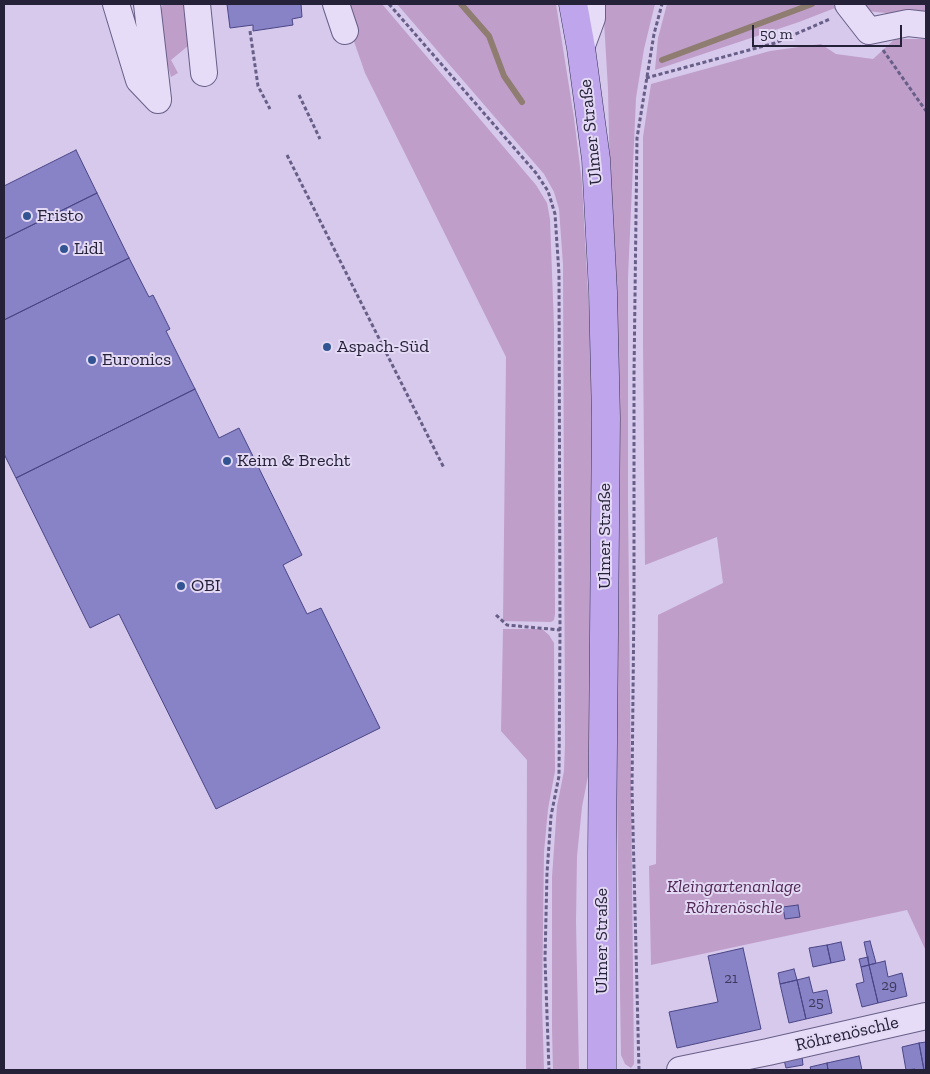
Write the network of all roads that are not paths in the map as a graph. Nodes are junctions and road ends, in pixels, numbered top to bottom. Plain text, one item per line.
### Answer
1 (117, 4) edge
2 (147, 4) edge
3 (197, 4) edge
4 (336, 4) edge
5 (573, 4) edge
6 (592, 4) edge
7 (850, 6) edge
8 (926, 25) edge
9 (345, 31) dead end
10 (581, 48) junction
11 (204, 74) dead end
12 (926, 1016) edge
13 (770, 1061) edge
14 (602, 1070) edge
15 (680, 1070) edge

1 - 2 street
3 - 11 street
4 - 9 street
5 - 10 main road, Ulmer Straße
6 - 10 street
7 - 8 street
10 - 14 main road, Ulmer Straße
12 - 13 street, Röhrenöschle
13 - 15 street, Röhrenöschle

